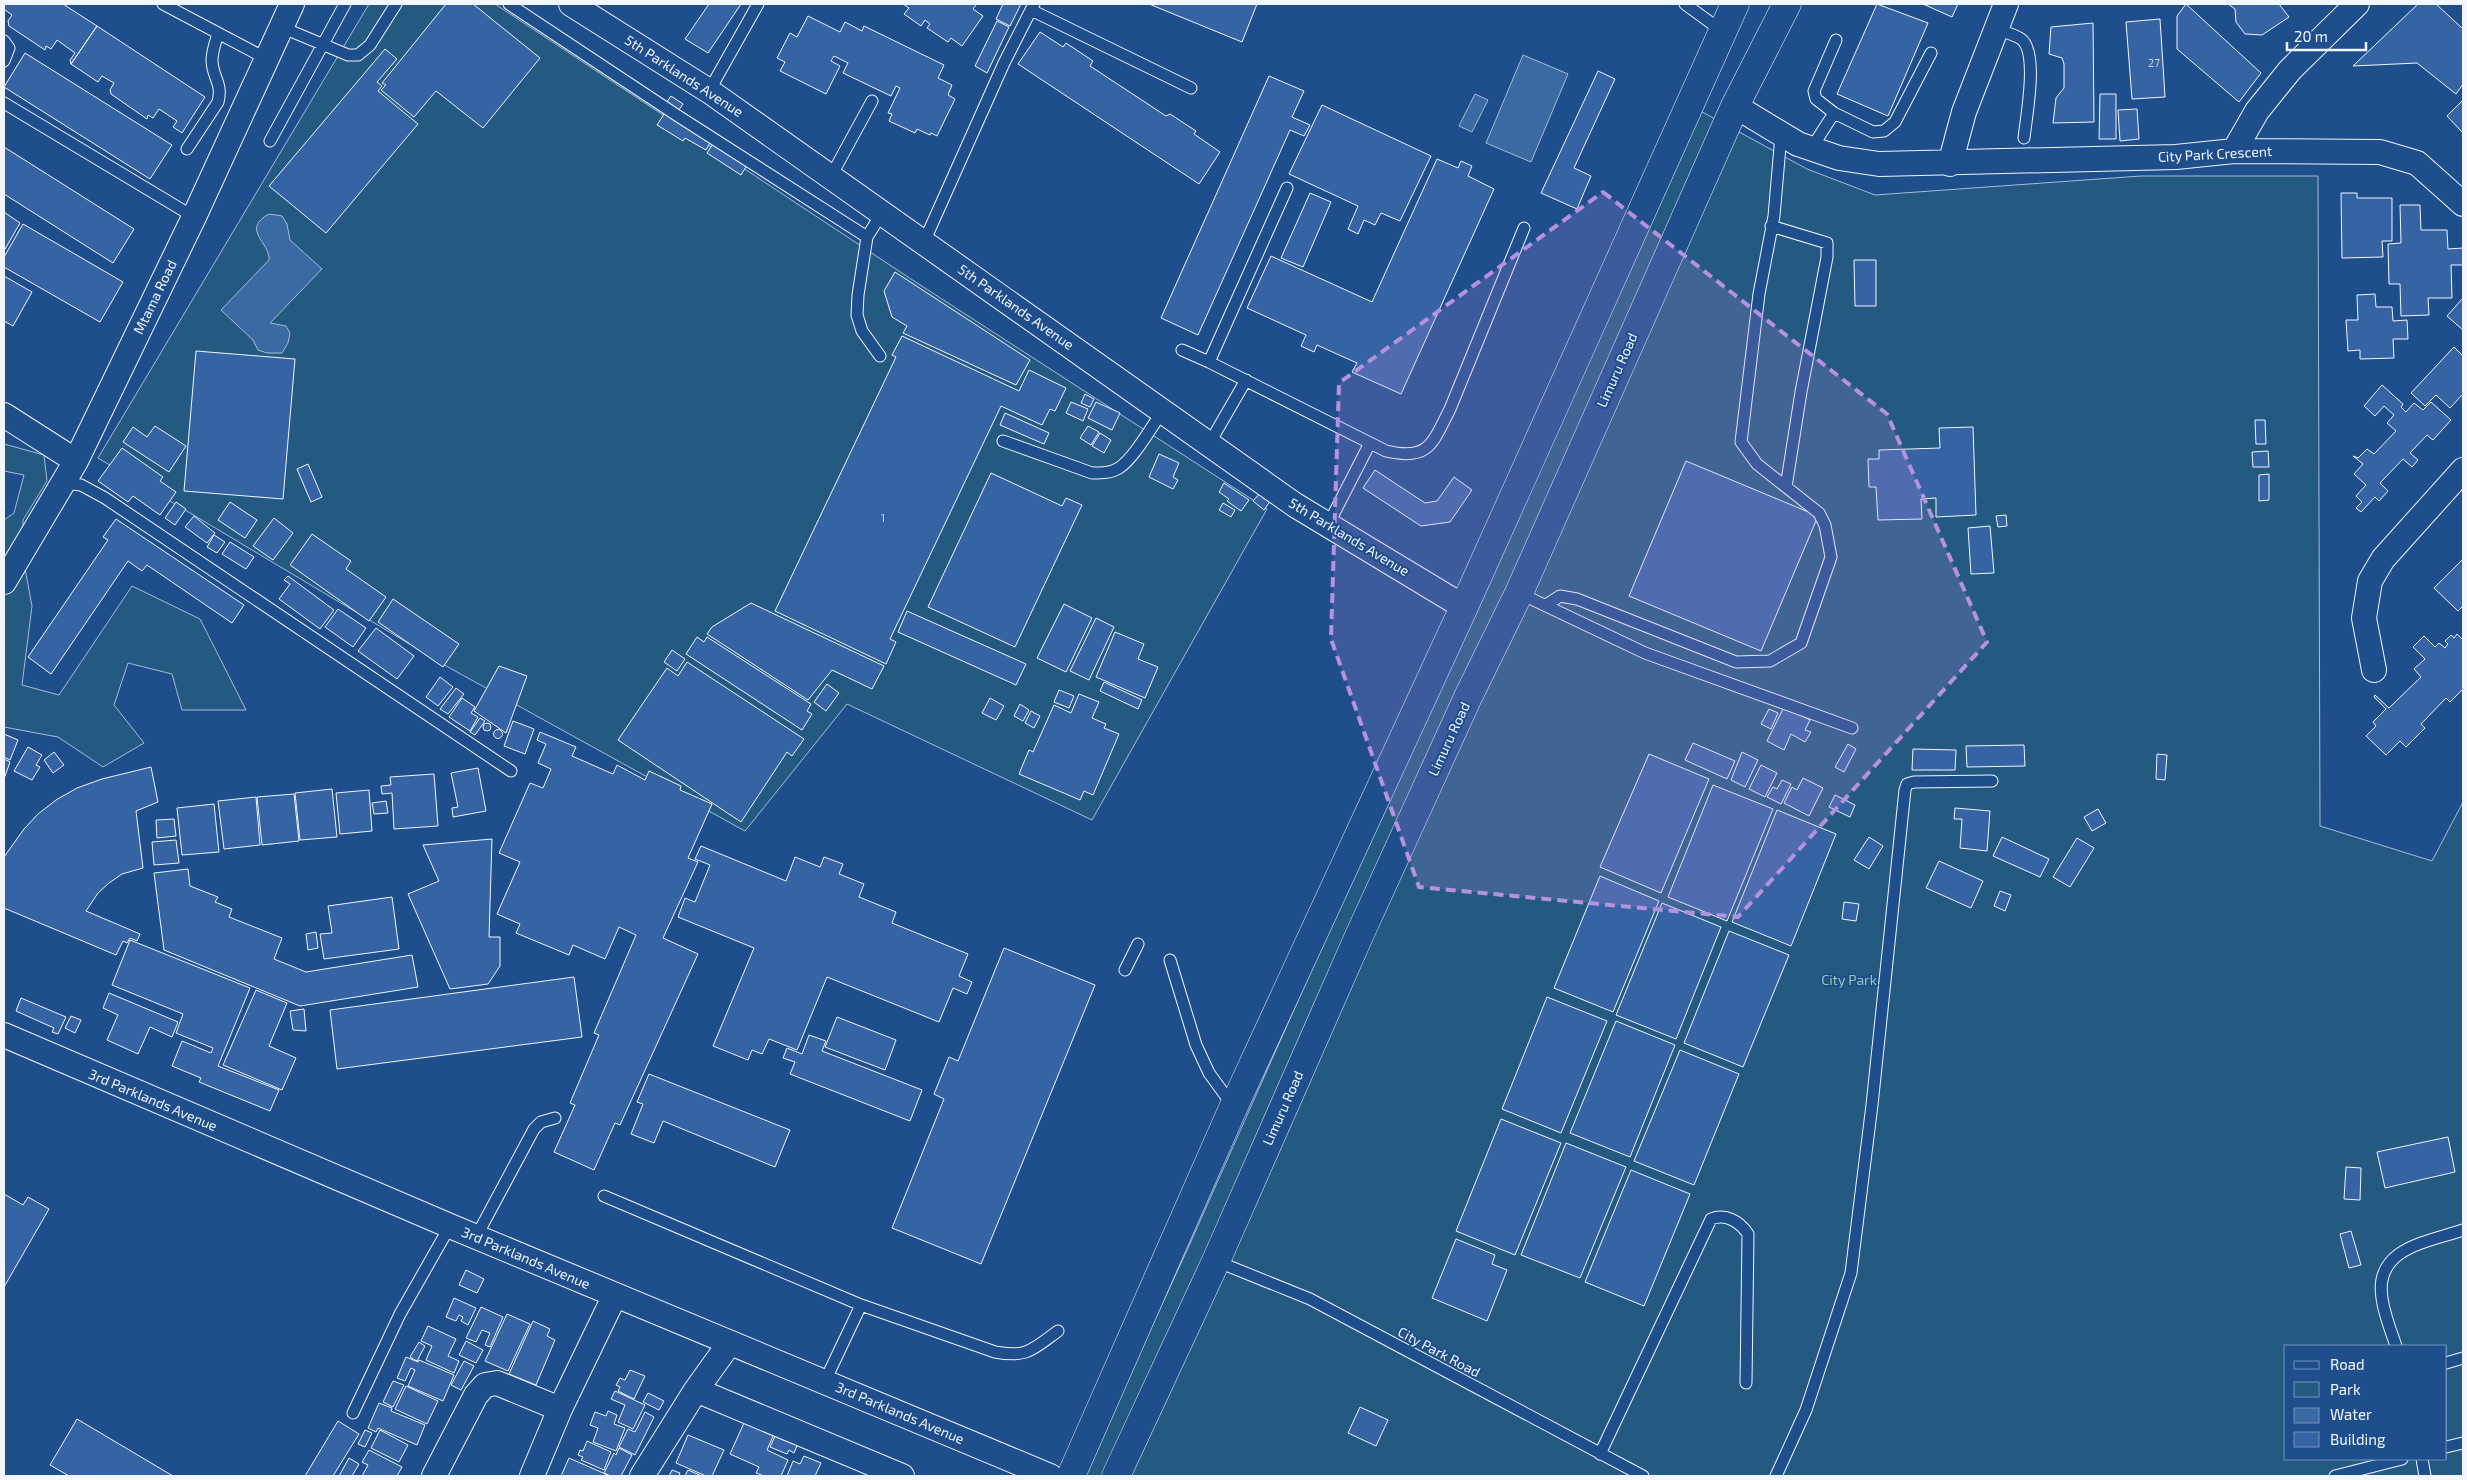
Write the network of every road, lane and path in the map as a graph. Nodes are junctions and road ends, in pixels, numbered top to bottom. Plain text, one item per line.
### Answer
1 (163, 4) edge
2 (292, 4) edge
3 (345, 4) edge
4 (396, 4) edge
5 (509, 4) edge
6 (571, 4) edge
7 (758, 4) edge
8 (1685, 4) edge
9 (1735, 4) edge
10 (1787, 4) edge
11 (2006, 4) edge
12 (2357, 4) edge
13 (1033, 7) edge
14 (281, 27) junction
15 (1995, 30) junction
16 (1722, 31) junction
17 (218, 33) junction
18 (1836, 40) dead end
19 (4, 41) edge
20 (322, 43) junction
21 (1931, 52) dead end
22 (266, 59) junction
23 (4, 61) edge
24 (1191, 88) dead end
25 (710, 91) junction
26 (872, 101) dead end
27 (4, 103) edge
28 (1735, 106) junction
29 (1834, 112) junction
30 (1781, 135) junction
31 (2024, 138) dead end
32 (270, 141) dead end
33 (187, 149) dead end
34 (1811, 149) junction
35 (2234, 151) junction
36 (1950, 164) junction
37 (830, 178) junction
38 (1287, 188) dead end
39 (2463, 204) edge
40 (882, 213) junction
41 (194, 217) junction
42 (1771, 226) junction
43 (1524, 228) dead end
44 (867, 237) junction
45 (924, 242) junction
46 (1182, 350) dead end
47 (880, 356) dead end
48 (1209, 362) junction
49 (1246, 380) junction
50 (1163, 411) junction
51 (4, 415) edge
52 (1003, 441) dead end
53 (1209, 444) junction
54 (1370, 444) junction
55 (76, 461) junction
56 (2463, 470) edge
57 (63, 483) junction
58 (1786, 487) junction
59 (1328, 525) junction
60 (5, 576) edge
61 (1519, 593) junction
62 (1546, 605) junction
63 (1464, 607) junction
64 (2374, 670) dead end
65 (1852, 728) dead end
66 (511, 771) dead end
67 (1992, 781) dead end
68 (1138, 944) dead end
69 (1170, 960) dead end
70 (1125, 970) dead end
71 (4, 1035) edge
72 (1233, 1108) junction
73 (555, 1118) dead end
74 (604, 1196) dead end
75 (450, 1226) junction
76 (2463, 1230) edge
77 (476, 1237) junction
78 (1216, 1262) junction
79 (614, 1294) junction
80 (861, 1305) junction
81 (1058, 1331) dead end
82 (729, 1344) junction
83 (2396, 1345) edge
84 (2463, 1358) edge
85 (2447, 1364) edge
86 (825, 1381) junction
87 (1746, 1383) dead end
88 (696, 1390) junction
89 (560, 1409) junction
90 (353, 1413) dead end
91 (2463, 1443) edge
92 (2447, 1447) edge
93 (1600, 1454) junction
94 (2398, 1460) edge
95 (2422, 1460) edge
96 (434, 1476) edge
97 (532, 1476) edge
98 (642, 1476) edge
99 (902, 1476) edge
100 (1050, 1476) edge
101 (1071, 1476) edge
102 (1116, 1476) edge
103 (1643, 1476) edge
104 (1776, 1476) edge
105 (2335, 1476) edge
106 (2426, 1476) edge

1 - 17 lane
2 - 14 street, Mtama Road
3 - 20 lane
4 - 20 lane
5 - 44 lane
6 - 25 street, 5th Parklands Avenue
7 - 25 lane
8 - 16 lane
9 - 16 main road
10 - 28 main road, Limuru Road
11 - 15 street
12 - 35 street
13 - 24 lane
13 - 45 lane
14 - 20 lane
14 - 22 street, Mtama Road
15 - 31 lane
15 - 36 street
16 - 63 main road
17 - 22 lane
17 - 33 lane
18 - 29 lane
19 - 23 lane
20 - 32 lane
21 - 29 lane
22 - 41 street, Mtama Road
25 - 37 street, 5th Parklands Avenue
26 - 37 lane
27 - 41 lane
28 - 30 street, City Park Crescent
28 - 61 main road, Limuru Road
29 - 34 lane
30 - 34 street, City Park Crescent
30 - 42 lane
34 - 36 street, City Park Crescent
35 - 36 street, City Park Crescent
35 - 39 street, City Park Crescent
37 - 40 street, 5th Parklands Avenue
38 - 48 lane
40 - 44 lane
40 - 45 street, 5th Parklands Avenue
41 - 55 street, Mtama Road
42 - 58 lane
42 - 58 lane
43 - 54 lane
44 - 47 lane
45 - 50 street, 5th Parklands Avenue
46 - 48 lane
48 - 49 lane
49 - 53 lane
49 - 54 lane
50 - 52 lane
50 - 53 street, 5th Parklands Avenue
51 - 55 street
53 - 59 street, 5th Parklands Avenue
54 - 59 lane
55 - 57 street, Mtama Road
56 - 64 street
57 - 60 street, Mtama Road
57 - 66 lane
58 - 62 lane
59 - 63 street, 5th Parklands Avenue
61 - 62 lane
61 - 78 main road, Limuru Road
62 - 65 lane
63 - 72 main road
67 - 104 lane
68 - 70 lane
69 - 72 lane
71 - 75 street, 3rd Parklands Avenue
72 - 101 main road
73 - 77 lane
74 - 80 lane
75 - 77 street, 3rd Parklands Avenue
75 - 90 lane
76 - 83 lane
77 - 79 street, 3rd Parklands Avenue
78 - 93 lane, City Park Road
78 - 102 main road, Limuru Road
79 - 82 street, 3rd Parklands Avenue
79 - 89 street
80 - 81 lane
80 - 86 lane
82 - 86 street, 3rd Parklands Avenue
82 - 88 street
84 - 85 lane
86 - 100 street, 3rd Parklands Avenue
87 - 93 lane
88 - 98 street
88 - 99 street
89 - 96 street
89 - 97 street
91 - 92 lane
93 - 103 lane, City Park Road
94 - 105 lane
95 - 106 lane

